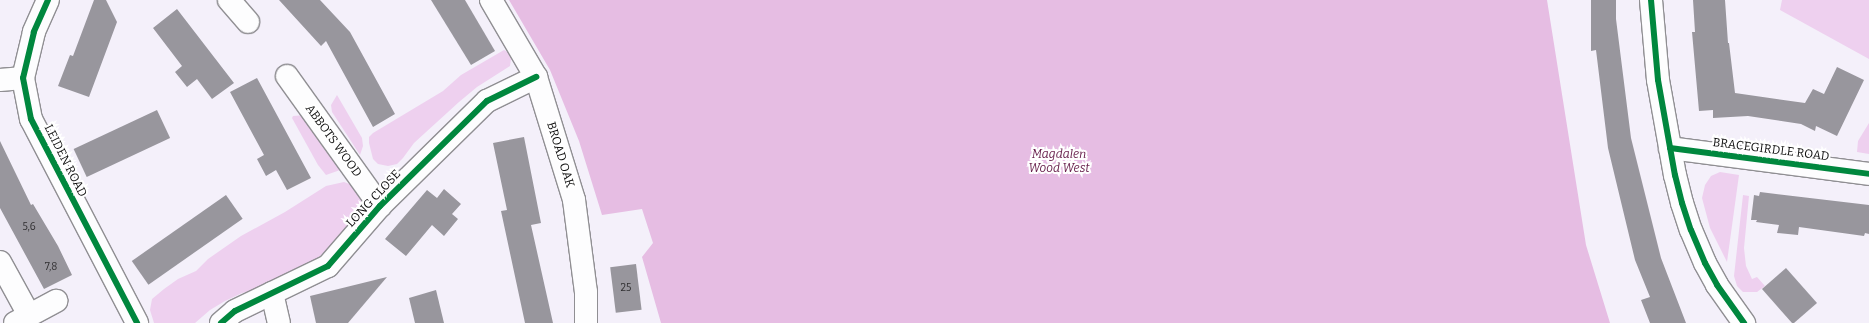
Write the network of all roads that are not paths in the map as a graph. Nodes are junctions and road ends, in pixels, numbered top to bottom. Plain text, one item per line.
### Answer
1 (48, 0) edge
2 (229, 0) edge
3 (491, 0) edge
4 (1651, 0) edge
5 (248, 22) dead end
6 (287, 76) dead end
7 (536, 77) junction
8 (23, 78) junction
9 (0, 80) edge
10 (1670, 148) junction
11 (1869, 174) edge
12 (380, 206) junction
13 (0, 262) edge
14 (272, 293) junction
15 (56, 301) dead end
16 (22, 319) edge
17 (137, 323) edge
18 (221, 323) edge
19 (279, 323) edge
20 (586, 323) edge
21 (1744, 323) edge

1 - 8 street, LEIDEN ROAD
2 - 5 street
3 - 7 street, BROAD OAK
4 - 10 street
6 - 12 street, ABBOTS WOOD
7 - 12 street, LONG CLOSE
7 - 20 street, BROAD OAK
8 - 9 street
8 - 17 street, LEIDEN ROAD
10 - 11 street, BRACEGIRDLE ROAD
10 - 21 street
12 - 14 street, LONG CLOSE
13 - 16 street
14 - 18 street, LONG CLOSE
14 - 19 street
15 - 16 street

